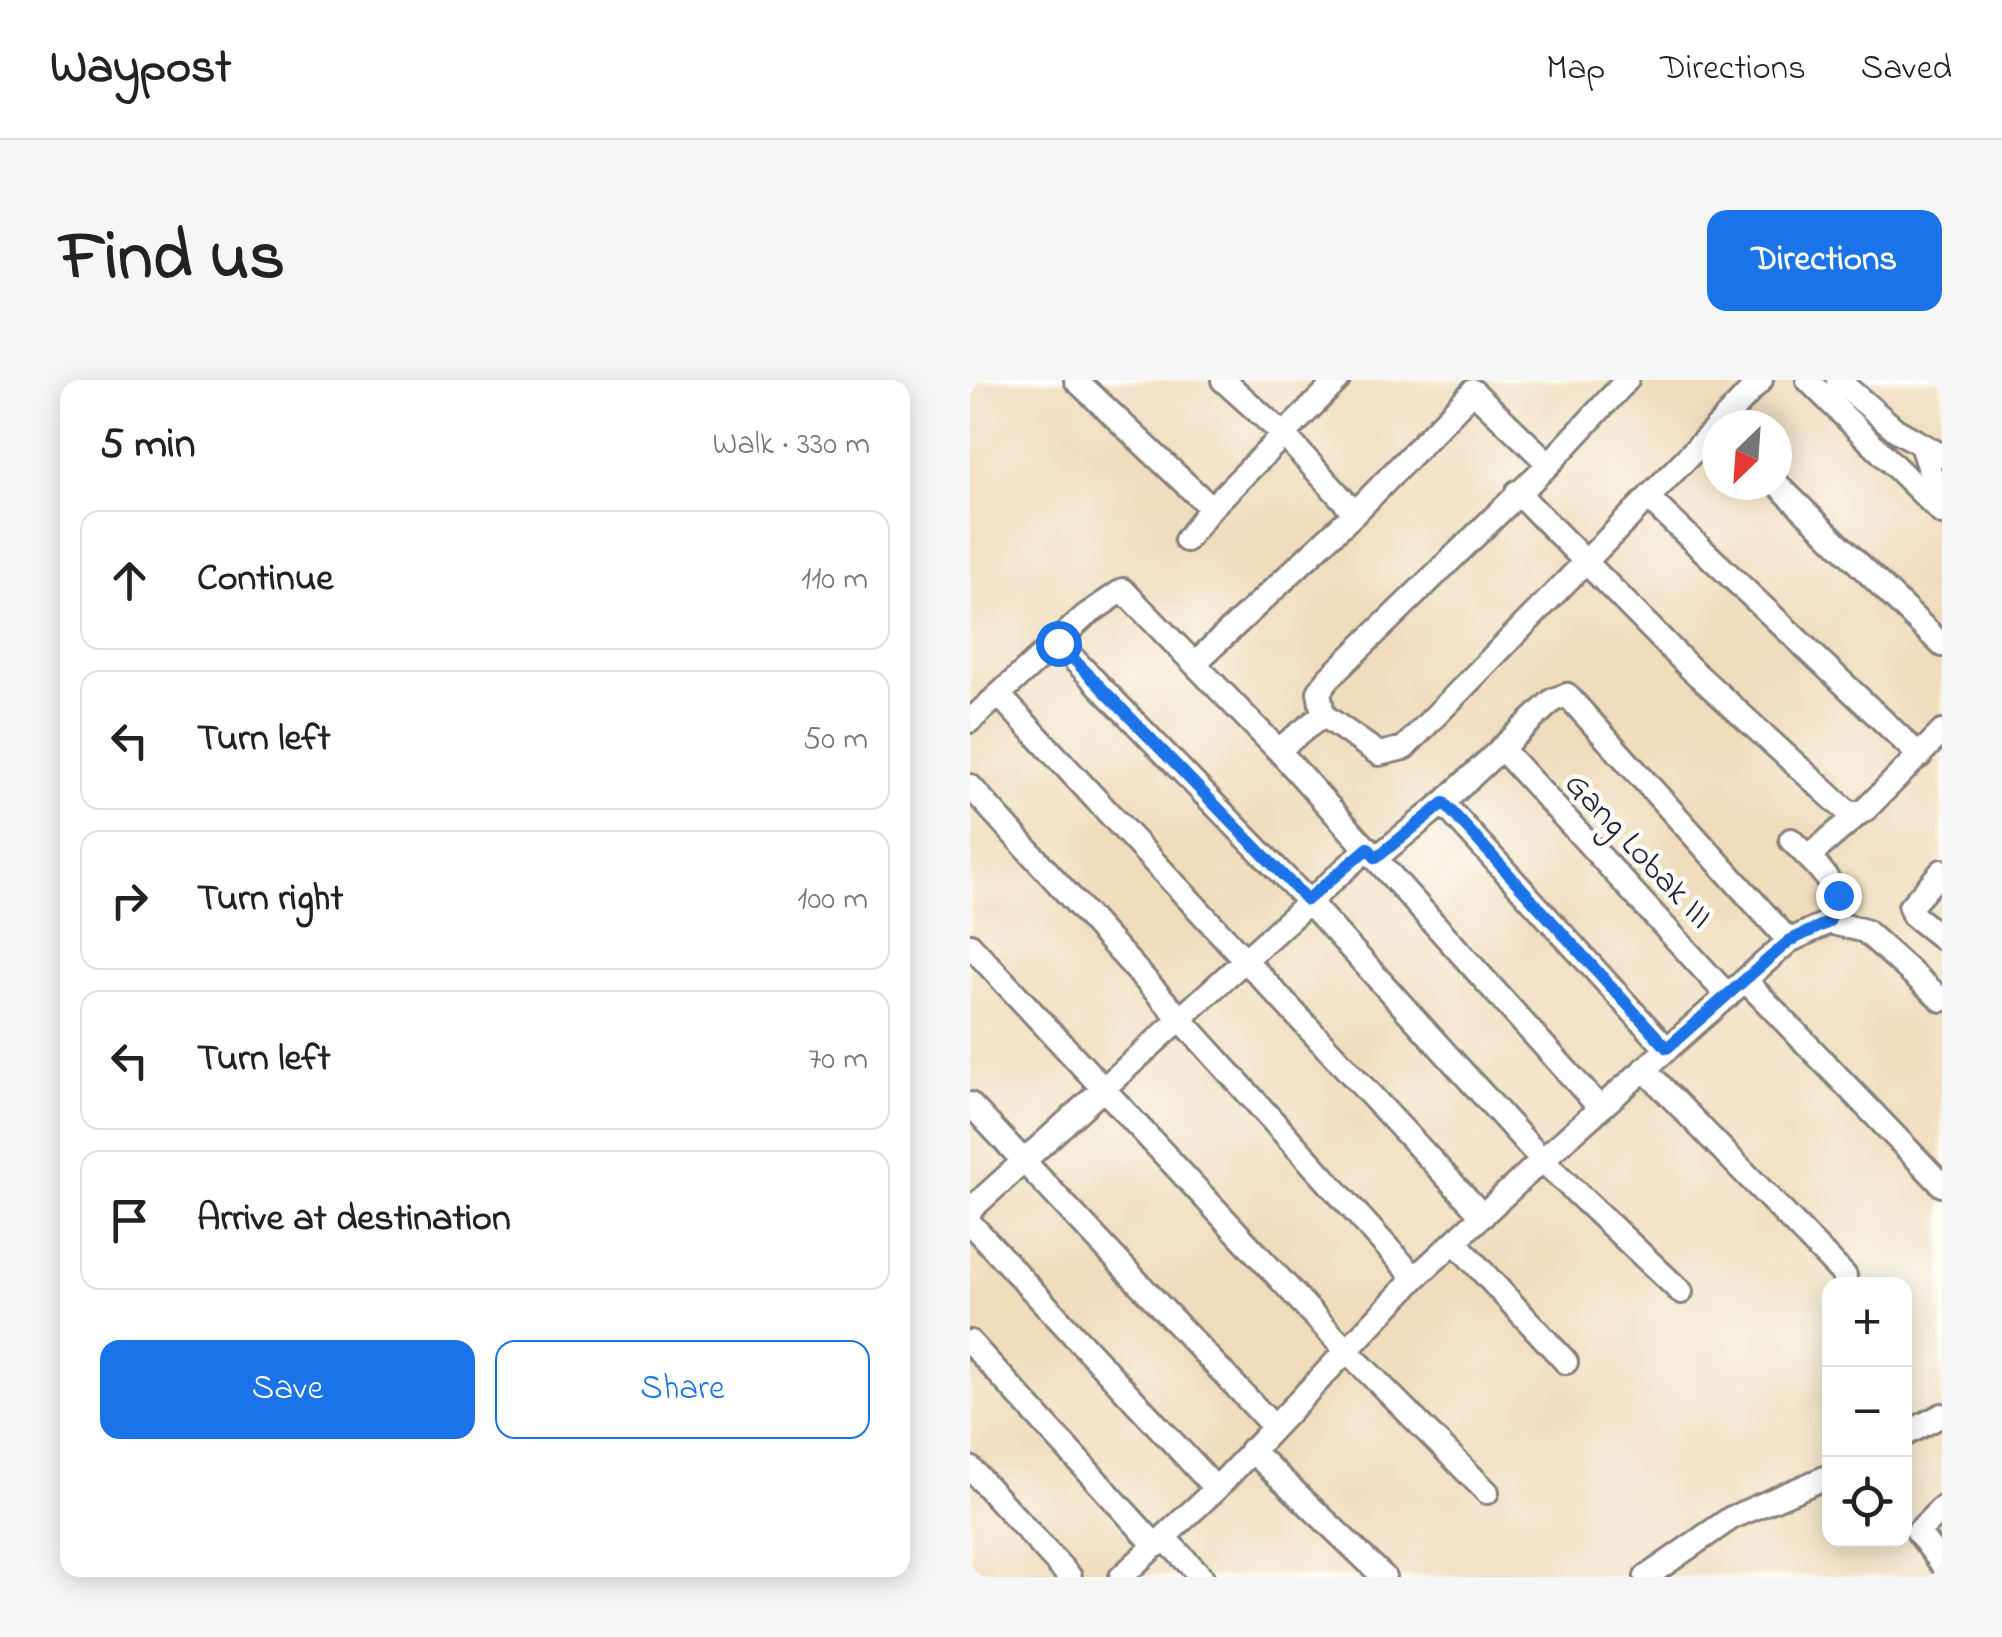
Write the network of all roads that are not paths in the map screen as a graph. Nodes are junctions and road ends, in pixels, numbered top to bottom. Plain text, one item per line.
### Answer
1 (1076, 380) edge
2 (1223, 380) edge
3 (1338, 380) edge
4 (1627, 380) edge
5 (1760, 380) edge
6 (1808, 380) edge
7 (1838, 380) edge
8 (1478, 386) edge
9 (1733, 410) edge
10 (1284, 436) junction
11 (1702, 443) edge
12 (1932, 452) edge
13 (1548, 464) junction
14 (1516, 492) junction
15 (1649, 499) junction
16 (1792, 499) edge
17 (1210, 508) junction
18 (1942, 512) edge
19 (1355, 513) junction
20 (1186, 540) dead end
21 (1584, 561) junction
22 (1058, 643) junction
23 (1942, 645) edge
24 (1196, 663) junction
25 (998, 695) junction
26 (1323, 715) junction
27 (970, 720) edge
28 (1942, 732) edge
29 (1500, 748) junction
30 (1278, 750) junction
31 (1920, 756) junction
32 (970, 786) edge
33 (1444, 803) junction
34 (1857, 815) junction
35 (1372, 853) junction
36 (1942, 870) edge
37 (1307, 900) junction
38 (1829, 922) junction
39 (1942, 938) edge
40 (1789, 941) junction
41 (970, 945) edge
42 (1244, 959) junction
43 (1737, 989) junction
44 (1942, 1000) edge
45 (1183, 1017) junction
46 (1667, 1048) junction
47 (1644, 1068) junction
48 (1104, 1088) junction
49 (970, 1104) edge
50 (1599, 1107) junction
51 (1542, 1160) junction
52 (1024, 1161) junction
53 (1942, 1186) edge
54 (970, 1210) edge
55 (1483, 1216) junction
56 (970, 1223) edge
57 (1456, 1242) junction
58 (1845, 1276) dead end
59 (1416, 1278) junction
60 (1681, 1292) dead end
61 (970, 1342) edge
62 (1346, 1350) junction
63 (1566, 1362) dead end
64 (1942, 1414) edge
65 (1273, 1426) junction
66 (1912, 1431) edge
67 (1252, 1450) junction
68 (970, 1468) edge
69 (1822, 1479) edge
70 (1216, 1489) junction
71 (1486, 1492) dead end
72 (1942, 1508) edge
73 (1161, 1543) junction
74 (1942, 1564) edge
75 (1070, 1577) edge
76 (1122, 1577) edge
77 (1202, 1577) edge
78 (1384, 1577) edge
79 (1646, 1577) edge

1 - 17 street
2 - 10 street
3 - 10 street
4 - 13 street
5 - 9 street
6 - 18 street
7 - 12 street
8 - 13 street
8 - 19 street
10 - 17 street
10 - 19 street
11 - 15 street
12 - 18 street
13 - 14 street
14 - 21 street
14 - 26 street
15 - 21 street
15 - 31 street
16 - 23 street
17 - 20 street
19 - 24 street
21 - 26 street
21 - 34 street
22 - 24 street
22 - 25 street
22 - 37 street
24 - 30 street
25 - 27 street
25 - 42 street
26 - 30 street
28 - 31 street
29 - 33 street
29 - 40 street
29 - 43 street, Gang Lobak III
30 - 35 street
31 - 34 street
32 - 45 street
33 - 35 street
33 - 46 street
34 - 38 street
35 - 37 street
35 - 50 street
36 - 39 street
37 - 42 street
37 - 51 street
38 - 40 street
38 - 44 street
40 - 43 street
41 - 48 street
42 - 45 street
42 - 55 street
43 - 46 street
43 - 53 street, Gang Lobak III
45 - 48 street
45 - 59 street
46 - 47 street
47 - 50 street
47 - 58 street
48 - 52 street
48 - 62 street
49 - 52 street
50 - 51 street
51 - 55 street
51 - 60 street
52 - 54 street
52 - 65 street
55 - 57 street
56 - 70 street
57 - 59 street
57 - 63 street
59 - 62 street
61 - 73 street
62 - 65 street
62 - 71 street
64 - 66 street
65 - 67 street
67 - 70 street
67 - 78 street
68 - 75 street
69 - 79 street
70 - 73 street
72 - 74 street
73 - 76 street
73 - 77 street

